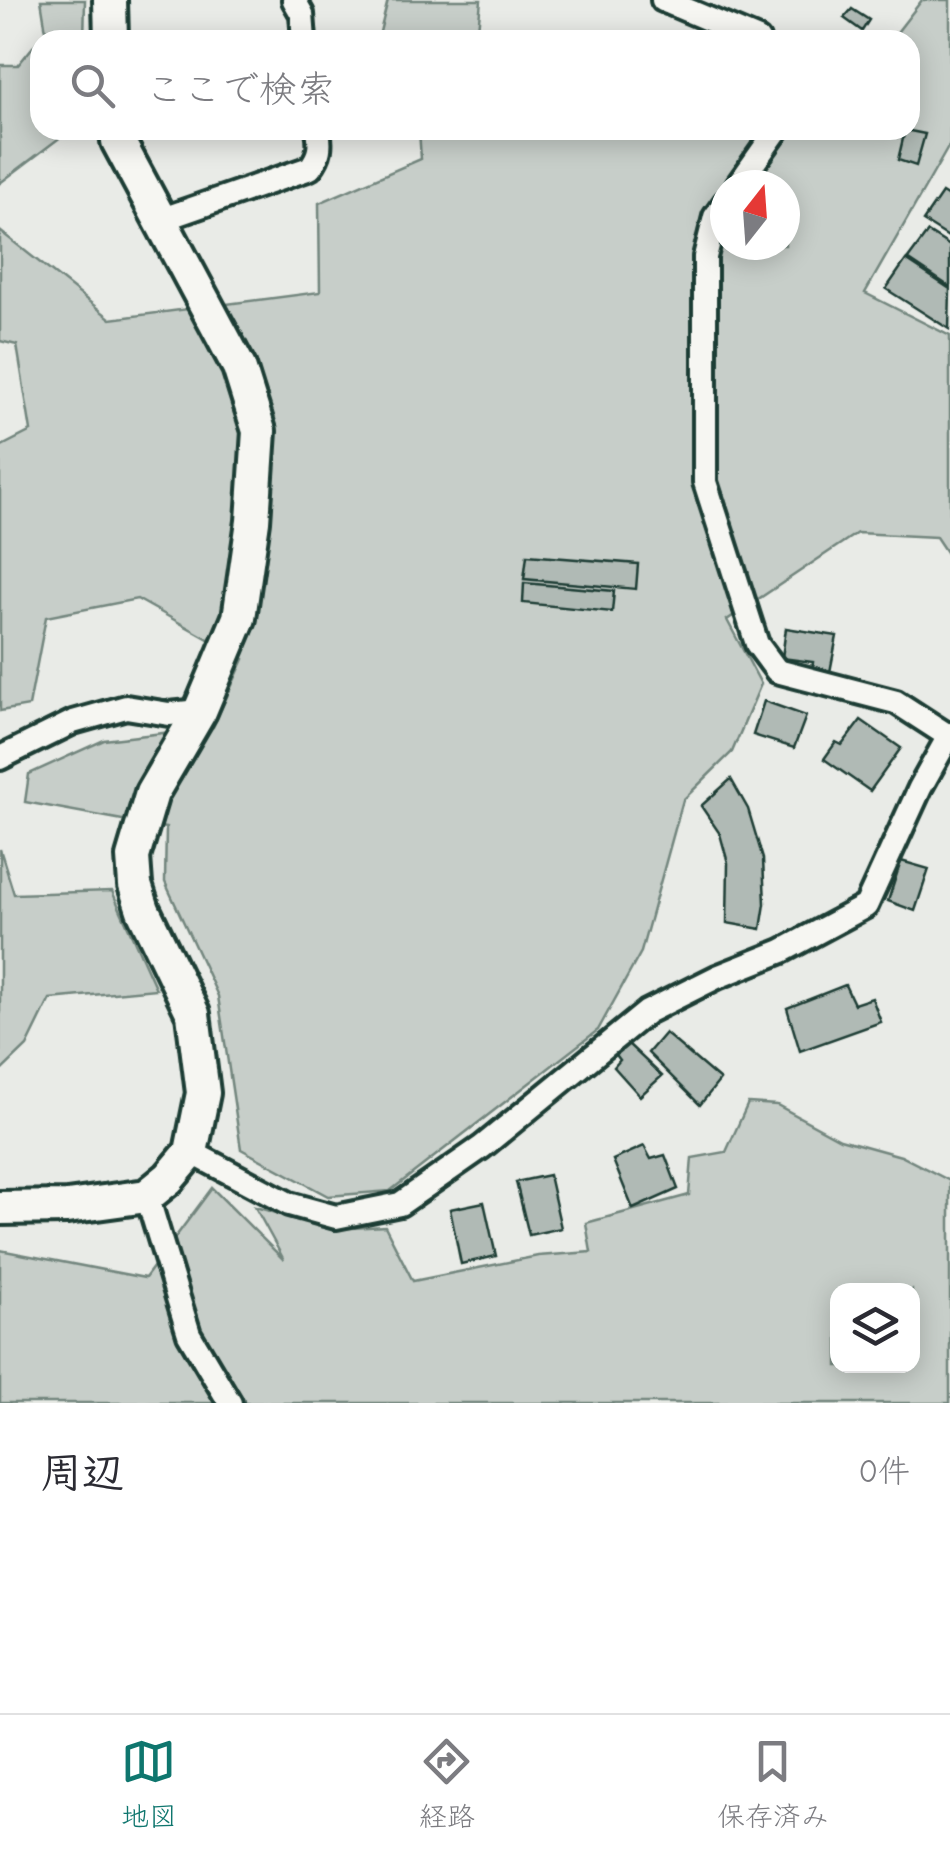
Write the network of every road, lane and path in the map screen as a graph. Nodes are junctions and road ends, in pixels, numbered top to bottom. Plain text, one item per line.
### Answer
1 (110, 0) edge
2 (294, 0) edge
3 (663, 0) edge
4 (112, 30) edge
5 (303, 30) edge
6 (734, 30) edge
7 (118, 140) edge
8 (320, 140) edge
9 (770, 140) edge
10 (749, 170) edge
11 (160, 220) junction
12 (710, 237) edge
13 (200, 711) junction
14 (950, 736) edge
15 (0, 758) edge
16 (191, 1152) junction
17 (147, 1196) junction
18 (0, 1208) edge
19 (230, 1403) edge

1 - 4 street
2 - 5 street
3 - 6 street
7 - 11 street
8 - 11 street
9 - 10 street
11 - 13 street
12 - 14 street
13 - 15 street
13 - 16 street
14 - 16 street
16 - 17 street
17 - 18 street
17 - 19 street

